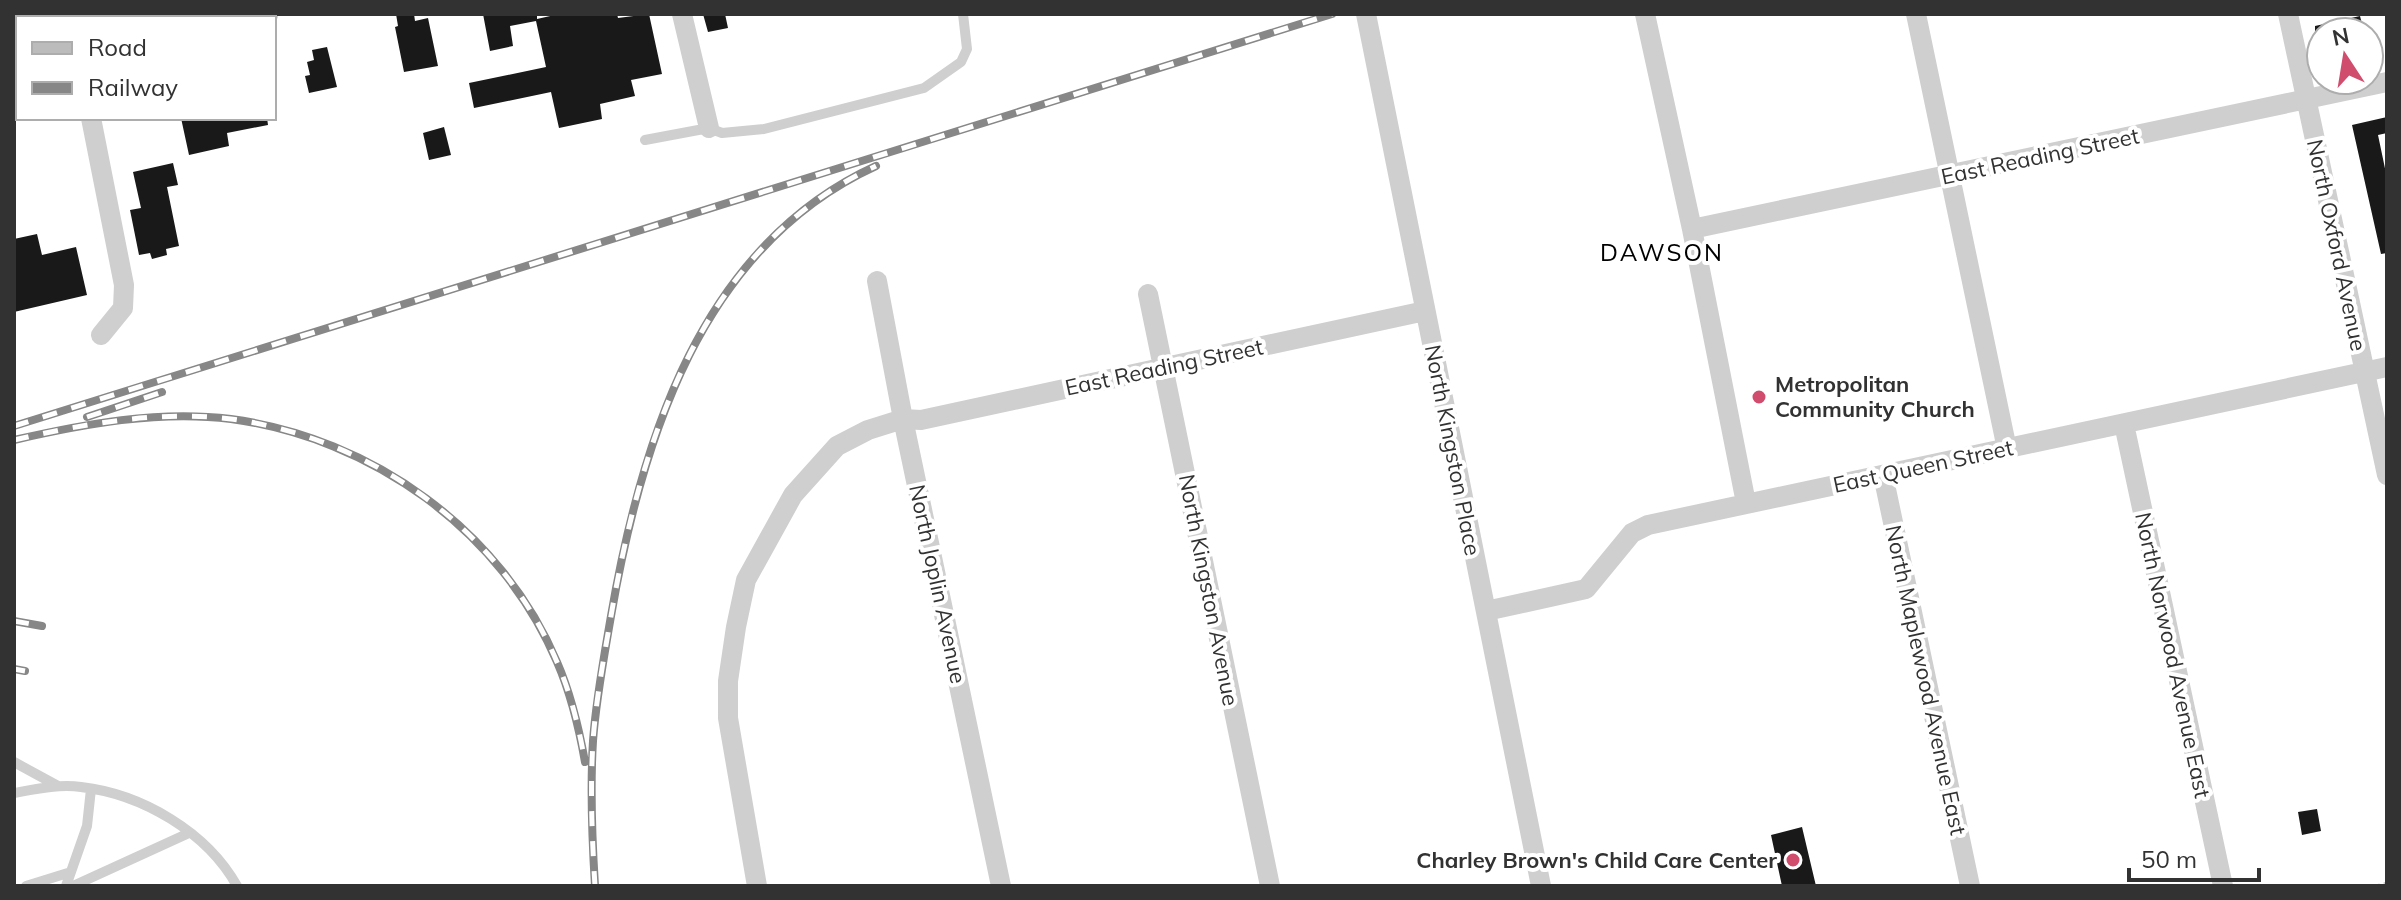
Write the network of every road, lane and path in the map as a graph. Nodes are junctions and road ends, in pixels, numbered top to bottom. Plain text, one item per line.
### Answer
1 (682, 14) edge
2 (963, 14) edge
3 (1366, 14) edge
4 (1645, 14) edge
5 (1916, 14) edge
6 (2288, 14) edge
7 (2387, 82) edge
8 (2307, 100) junction
9 (91, 120) edge
10 (709, 128) junction
11 (645, 140) dead end
12 (1951, 175) junction
13 (1692, 229) junction
14 (877, 281) dead end
15 (1148, 294) dead end
16 (1425, 311) junction
17 (101, 335) dead end
18 (1164, 367) junction
19 (2387, 367) edge
20 (2365, 372) junction
21 (903, 419) junction
22 (2124, 424) junction
23 (2007, 449) junction
24 (1883, 475) junction
25 (2387, 475) edge
26 (1746, 503) junction
27 (1486, 611) junction
28 (14, 762) edge
29 (58, 786) junction
30 (91, 789) junction
31 (14, 793) edge
32 (189, 833) junction
33 (71, 872) junction
34 (2387, 883) edge
35 (26, 886) edge
36 (66, 886) edge
37 (73, 886) edge
38 (237, 886) edge
39 (757, 886) edge
40 (1001, 886) edge
41 (1270, 886) edge
42 (1541, 886) edge
43 (1970, 886) edge
44 (2223, 886) edge
45 (2376, 886) edge

1 - 10 street
2 - 10 lane
3 - 16 street, North Kingston Place
4 - 13 street
5 - 12 street
6 - 8 street, North Oxford Avenue
7 - 8 street, East Reading Street
8 - 12 street, East Reading Street
8 - 20 street, North Oxford Avenue
9 - 17 street
10 - 11 lane
12 - 13 street, East Reading Street
12 - 23 street
13 - 26 street
14 - 21 street, North Joplin Avenue
15 - 18 street, North Kingston Avenue
16 - 18 street, East Reading Street
16 - 27 street, North Kingston Place
18 - 21 street, East Reading Street
18 - 41 street, North Kingston Avenue
19 - 20 street, East Queen Street
20 - 22 street, East Queen Street
20 - 25 street, North Oxford Avenue
21 - 39 street, East Reading Street
21 - 40 street, North Joplin Avenue
22 - 23 street, East Queen Street
22 - 44 street, North Norwood Avenue East
23 - 24 street, East Queen Street
24 - 26 street, East Queen Street
24 - 43 street, North Maplewood Avenue East
26 - 27 street, East Queen Street
27 - 42 street, North Kingston Place
28 - 29 lane
29 - 30 lane
29 - 31 lane
30 - 32 lane
30 - 33 lane
32 - 37 lane
32 - 38 lane
33 - 35 lane
33 - 36 lane
34 - 45 path

